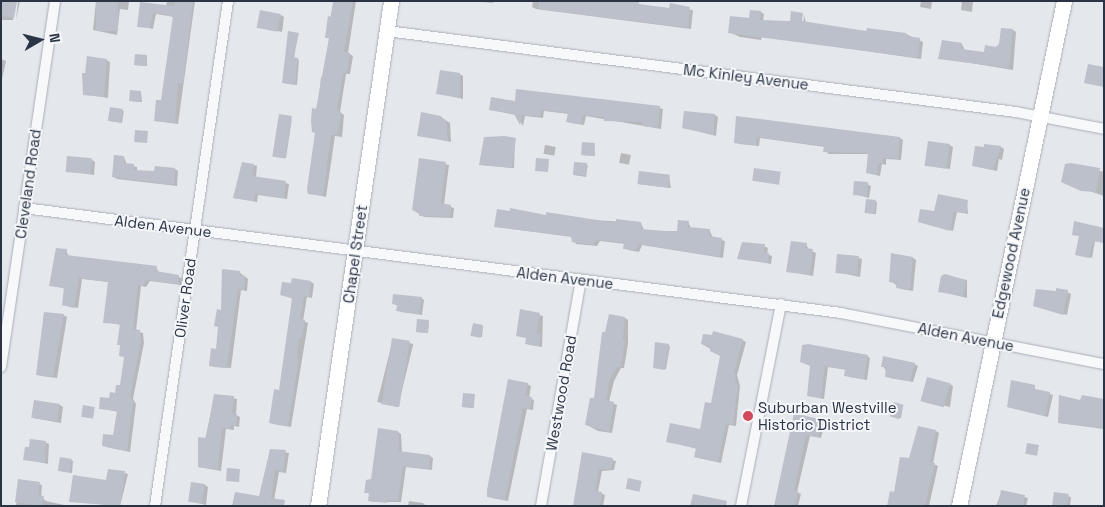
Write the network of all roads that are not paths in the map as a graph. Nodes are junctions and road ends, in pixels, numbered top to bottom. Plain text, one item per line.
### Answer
1 (55, 1) edge
2 (228, 1) edge
3 (391, 1) edge
4 (1064, 1) edge
5 (386, 31) junction
6 (1040, 116) junction
7 (1104, 129) edge
8 (24, 208) junction
9 (195, 230) junction
10 (356, 250) junction
11 (581, 280) junction
12 (780, 304) junction
13 (993, 342) junction
14 (1104, 364) edge
15 (1, 367) edge
16 (155, 506) edge
17 (318, 506) edge
18 (541, 506) edge
19 (740, 506) edge
20 (960, 506) edge

1 - 8 street, Cleveland Road
2 - 9 street, Oliver Road
3 - 5 street, Chapel Street
4 - 6 street, Edgewood Avenue
5 - 6 street, Mc Kinley Avenue
5 - 10 street, Chapel Street
6 - 7 street, Mc Kinley Avenue
6 - 13 street, Edgewood Avenue
8 - 9 street, Alden Avenue
8 - 15 street, Cleveland Road
9 - 10 street, Alden Avenue
9 - 16 street, Oliver Road
10 - 11 street, Alden Avenue
10 - 17 street, Chapel Street
11 - 12 street, Alden Avenue
11 - 18 street, Westwood Road
12 - 13 street, Alden Avenue
12 - 19 street
13 - 14 street, Alden Avenue
13 - 20 street, Edgewood Avenue

